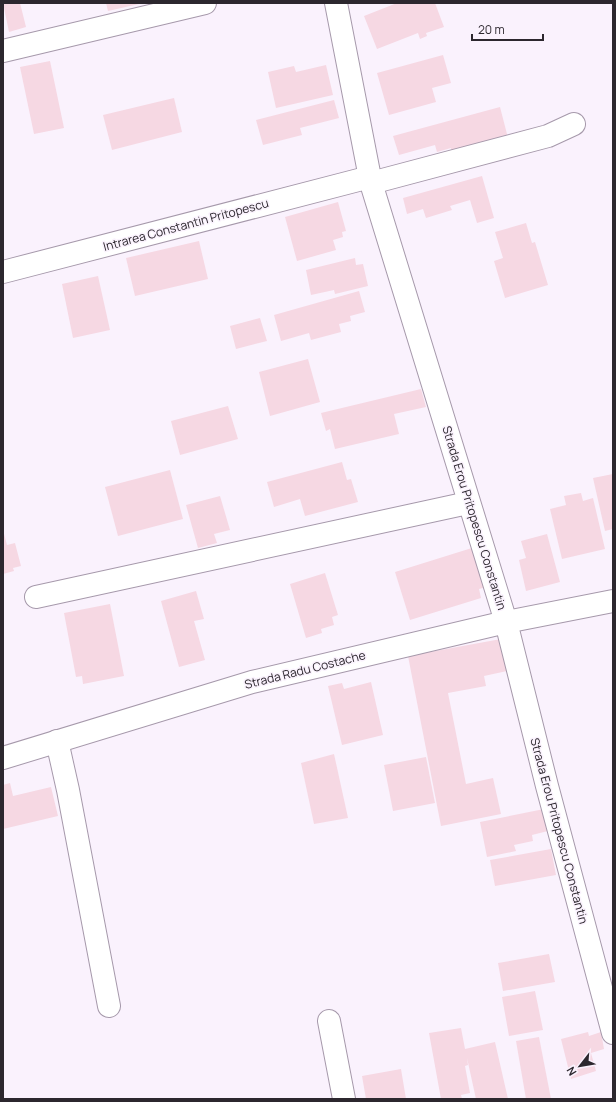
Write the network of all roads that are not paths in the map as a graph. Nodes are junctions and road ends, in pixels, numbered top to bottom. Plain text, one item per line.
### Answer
1 (205, 3) edge
2 (336, 3) edge
3 (3, 51) edge
4 (574, 124) dead end
5 (371, 180) junction
6 (3, 272) edge
7 (468, 503) junction
8 (36, 597) dead end
9 (613, 601) edge
10 (506, 622) junction
11 (57, 741) junction
12 (3, 758) edge
13 (109, 1006) dead end
14 (329, 1021) dead end
15 (613, 1034) edge
16 (344, 1099) edge

1 - 3 street
2 - 5 street, Strada Erou Pritopescu Constantin
4 - 5 street, Intrarea Constantin Pritopescu
5 - 6 street, Intrarea Constantin Pritopescu
5 - 7 street, Strada Erou Pritopescu Constantin
7 - 8 street
7 - 10 street, Strada Erou Pritopescu Constantin
9 - 10 street, Strada Radu Costache
10 - 11 street, Strada Radu Costache
10 - 15 street, Strada Erou Pritopescu Constantin
11 - 12 street, Strada Radu Costache
11 - 13 street
14 - 16 street

